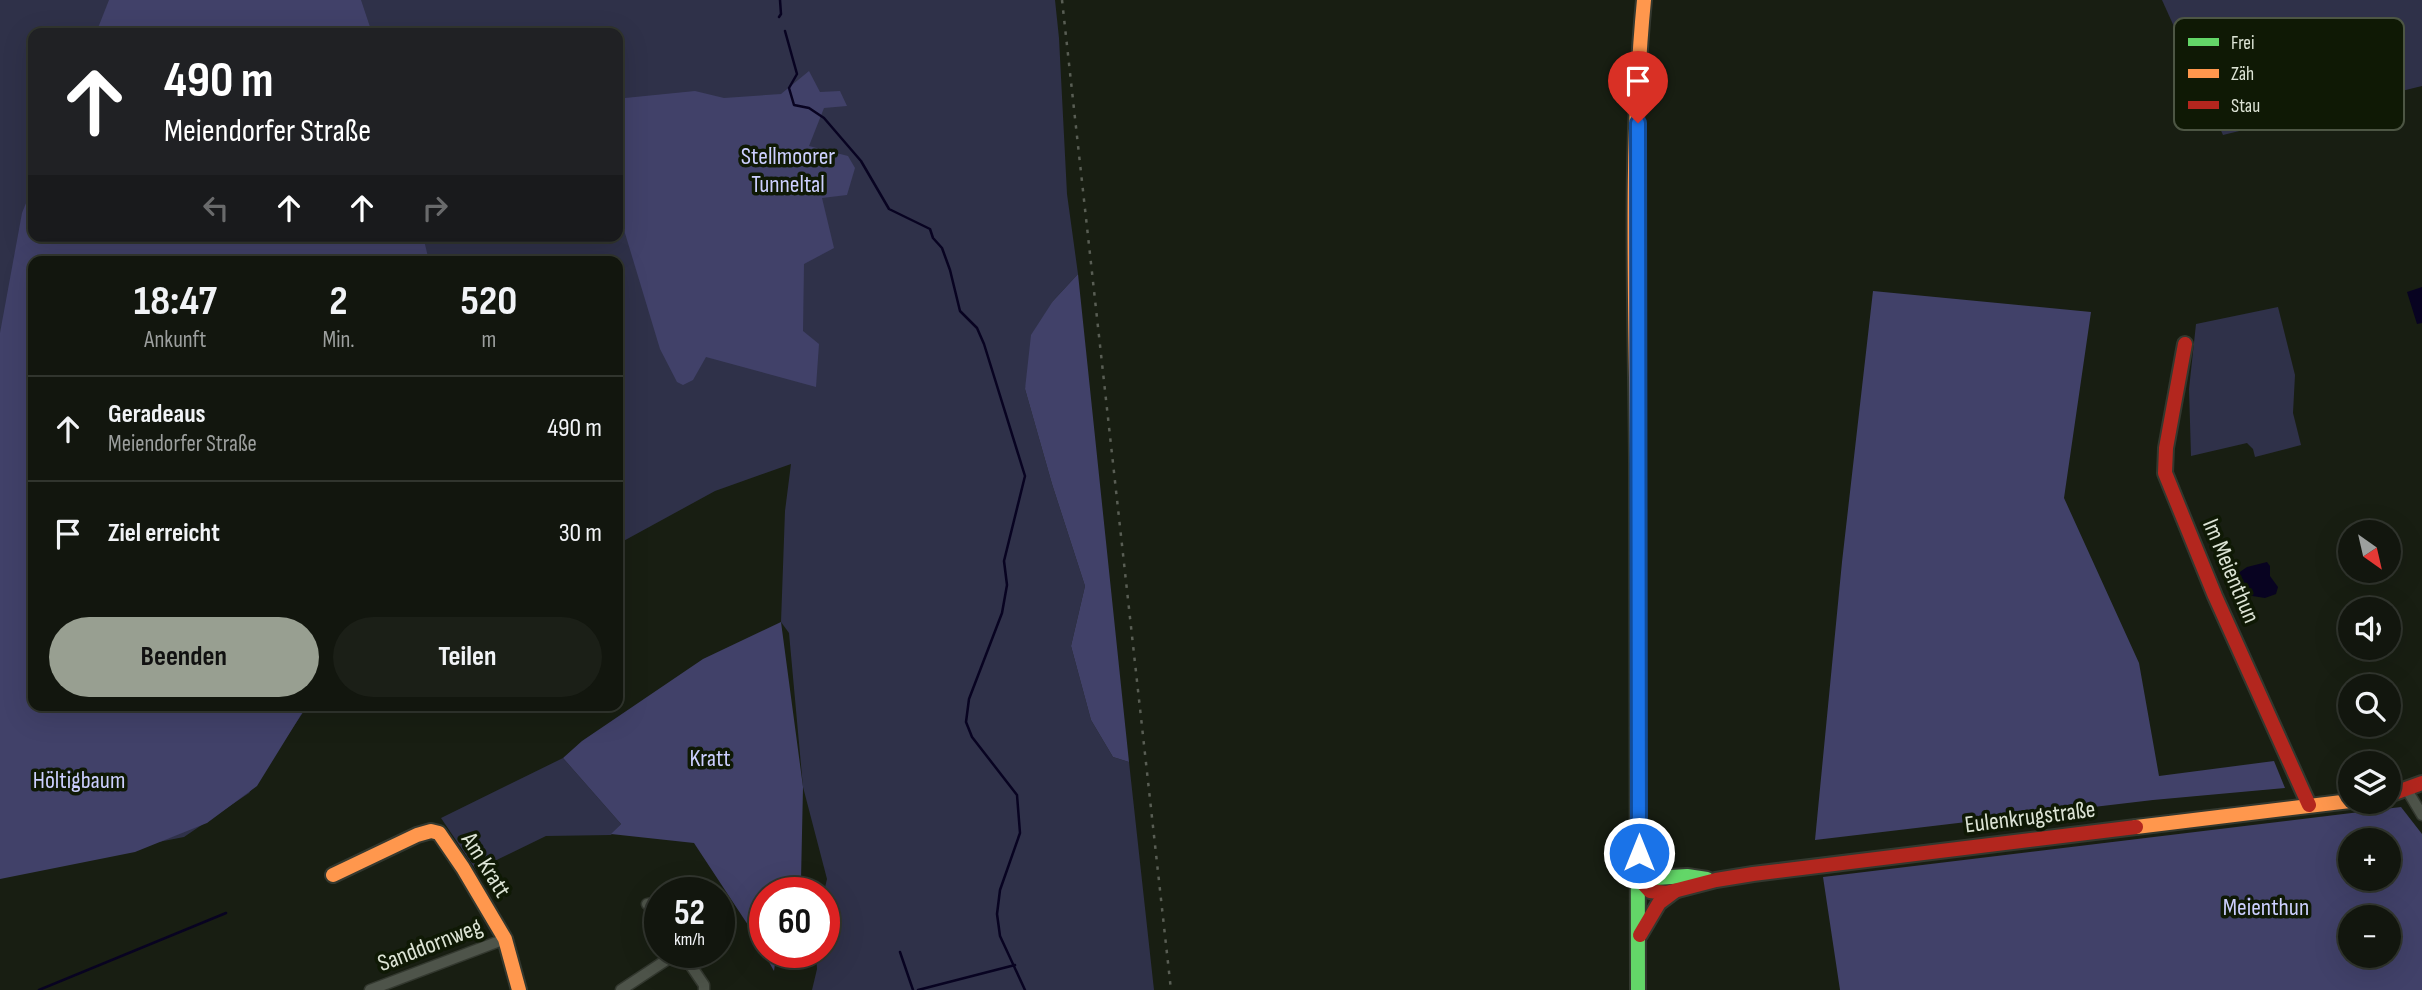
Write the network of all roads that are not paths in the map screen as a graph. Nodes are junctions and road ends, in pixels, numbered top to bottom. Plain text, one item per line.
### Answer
1 (1644, 0) edge
2 (2185, 344) dead end
3 (2422, 783) edge
4 (2407, 790) junction
5 (2401, 792) edge
6 (2338, 802) edge
7 (2309, 805) junction
8 (2422, 815) edge
9 (333, 875) dead end
10 (1639, 878) junction
11 (1716, 880) junction
12 (1675, 891) junction
13 (1639, 937) junction
14 (505, 939) junction
15 (654, 968) edge
16 (692, 968) edge
17 (375, 989) edge
18 (519, 990) edge
19 (621, 990) edge
20 (704, 990) edge
21 (1639, 990) edge

1 - 10 main road
2 - 7 main road, Im Meienthun
3 - 4 main road
4 - 5 main road
4 - 8 street
6 - 7 main road, Eulenkrugstraße
7 - 11 main road, Eulenkrugstraße
9 - 14 main road, Am Kratt
10 - 11 main road, Eulenkrugstraße
10 - 12 main road, Eulenkrugstraße
10 - 13 main road
11 - 12 main road, Eulenkrugstraße
12 - 13 main road
13 - 21 main road
14 - 17 street, Sanddornweg
14 - 18 main road, Am Kratt
15 - 19 street
16 - 20 street

